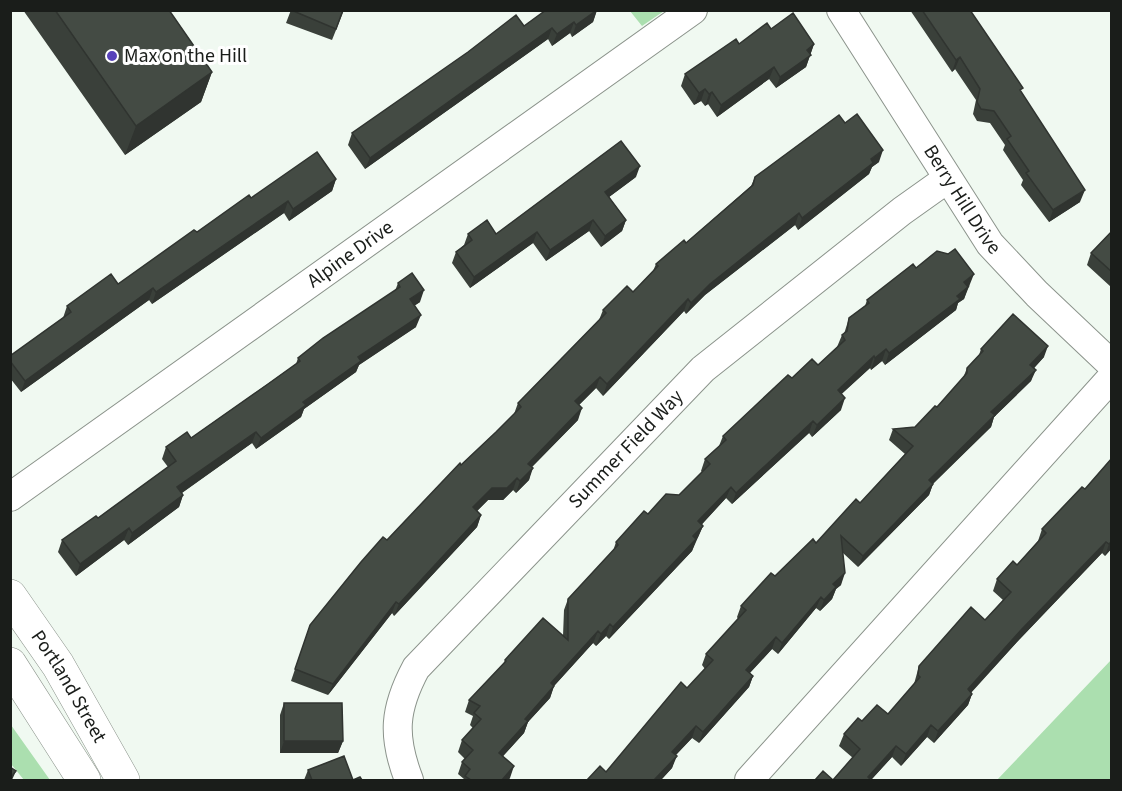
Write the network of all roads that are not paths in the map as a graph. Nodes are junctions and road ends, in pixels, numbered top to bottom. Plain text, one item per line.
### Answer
1 (693, 10) edge
2 (841, 10) edge
3 (947, 179) junction
4 (1112, 365) edge
5 (1112, 376) edge
6 (10, 498) edge
7 (10, 596) edge
8 (10, 664) edge
9 (84, 780) edge
10 (123, 780) edge
11 (409, 780) edge
12 (749, 780) edge

1 - 6 street, Alpine Drive
2 - 3 street, Berry Hill Drive
3 - 4 street, Berry Hill Drive
3 - 11 street, Summer Field Way
5 - 12 street
7 - 10 main road, Portland Street
8 - 9 main road, Portland Street

